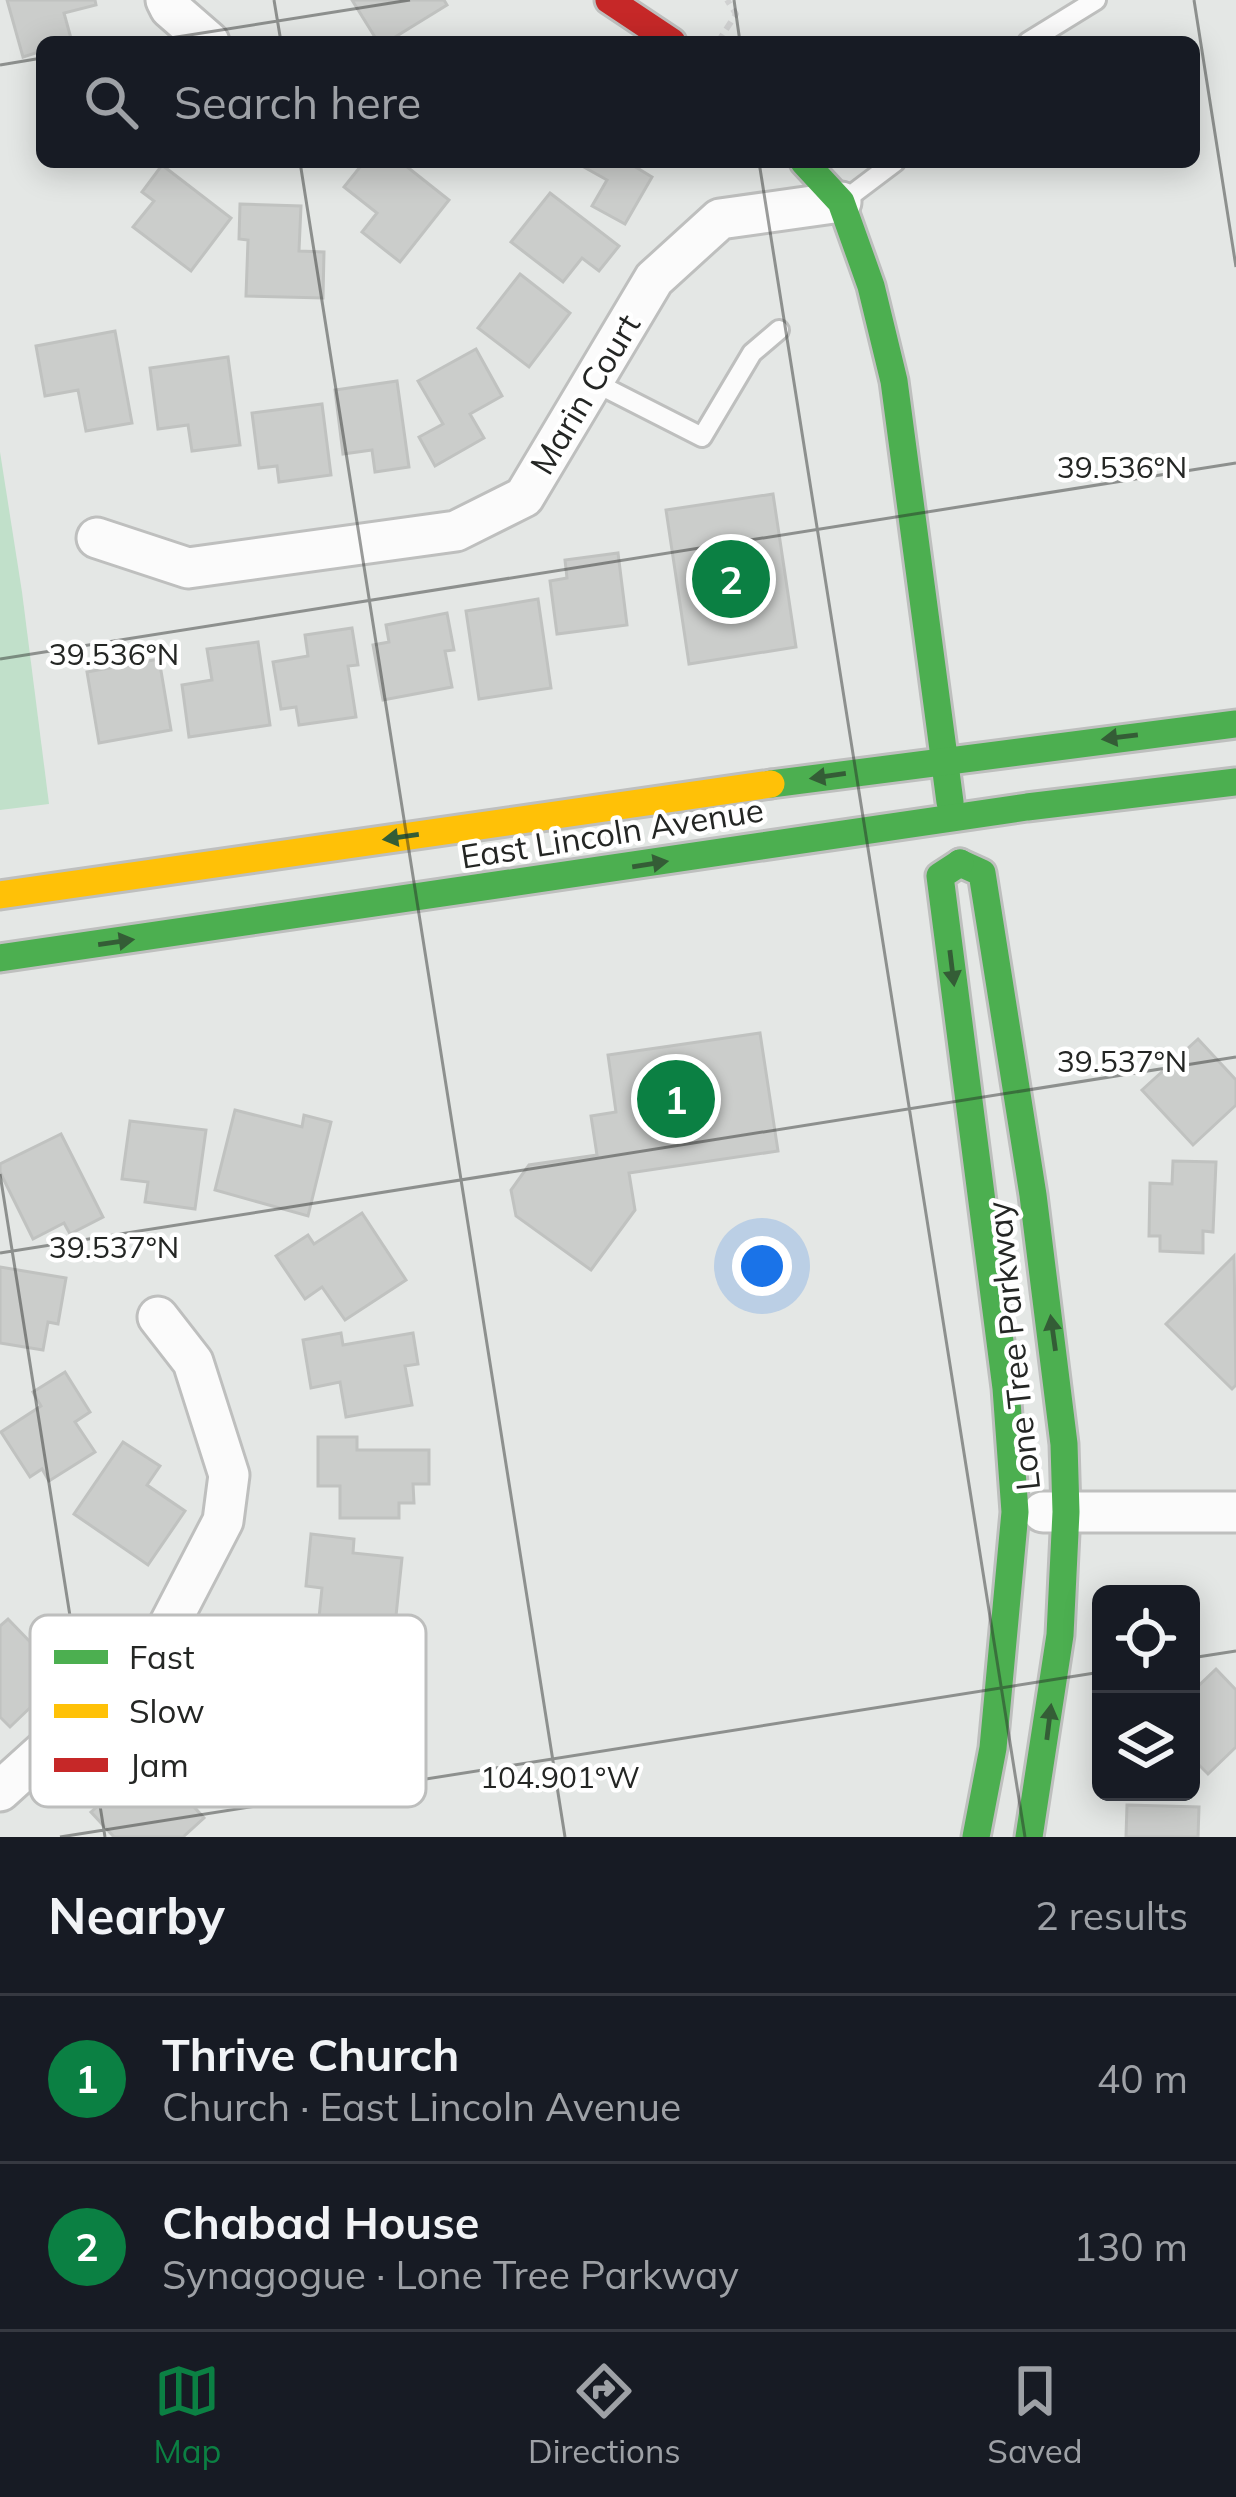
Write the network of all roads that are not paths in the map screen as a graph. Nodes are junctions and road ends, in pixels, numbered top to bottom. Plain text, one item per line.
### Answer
1 (166, 0) edge
2 (609, 0) edge
3 (1096, 0) edge
4 (201, 36) edge
5 (662, 36) edge
6 (1038, 36) edge
7 (810, 168) edge
8 (887, 168) edge
9 (841, 202) junction
10 (779, 330) dead end
11 (592, 382) junction
12 (97, 538) dead end
13 (1236, 724) edge
14 (944, 759) junction
15 (1236, 782) edge
16 (952, 818) junction
17 (960, 863) junction
18 (0, 896) edge
19 (0, 958) edge
20 (158, 1317) dead end
21 (1015, 1512) junction
22 (1066, 1512) junction
23 (1236, 1513) edge
24 (174, 1615) edge
25 (30, 1764) edge
26 (0, 1791) edge
27 (976, 1837) edge
28 (1029, 1837) edge

1 - 4 street
2 - 5 street
3 - 6 lane
7 - 9 street, Lone Tree Parkway
8 - 9 lane
9 - 11 street, Marin Court
9 - 14 street, Lone Tree Parkway
10 - 11 lane
11 - 12 street, Marin Court
13 -> 14 street, East Lincoln Avenue
14 - 16 street, Lone Tree Parkway
14 -> 18 street, East Lincoln Avenue
15 - 16 street, East Lincoln Avenue
16 - 17 street, Lone Tree Parkway
19 -> 16 street, East Lincoln Avenue
17 -> 21 street, Lone Tree Parkway
22 -> 17 street, Lone Tree Parkway
20 - 24 street
21 - 22 street
21 - 27 street, Lone Tree Parkway
22 - 23 street
28 -> 22 street, Lone Tree Parkway
25 - 26 street

